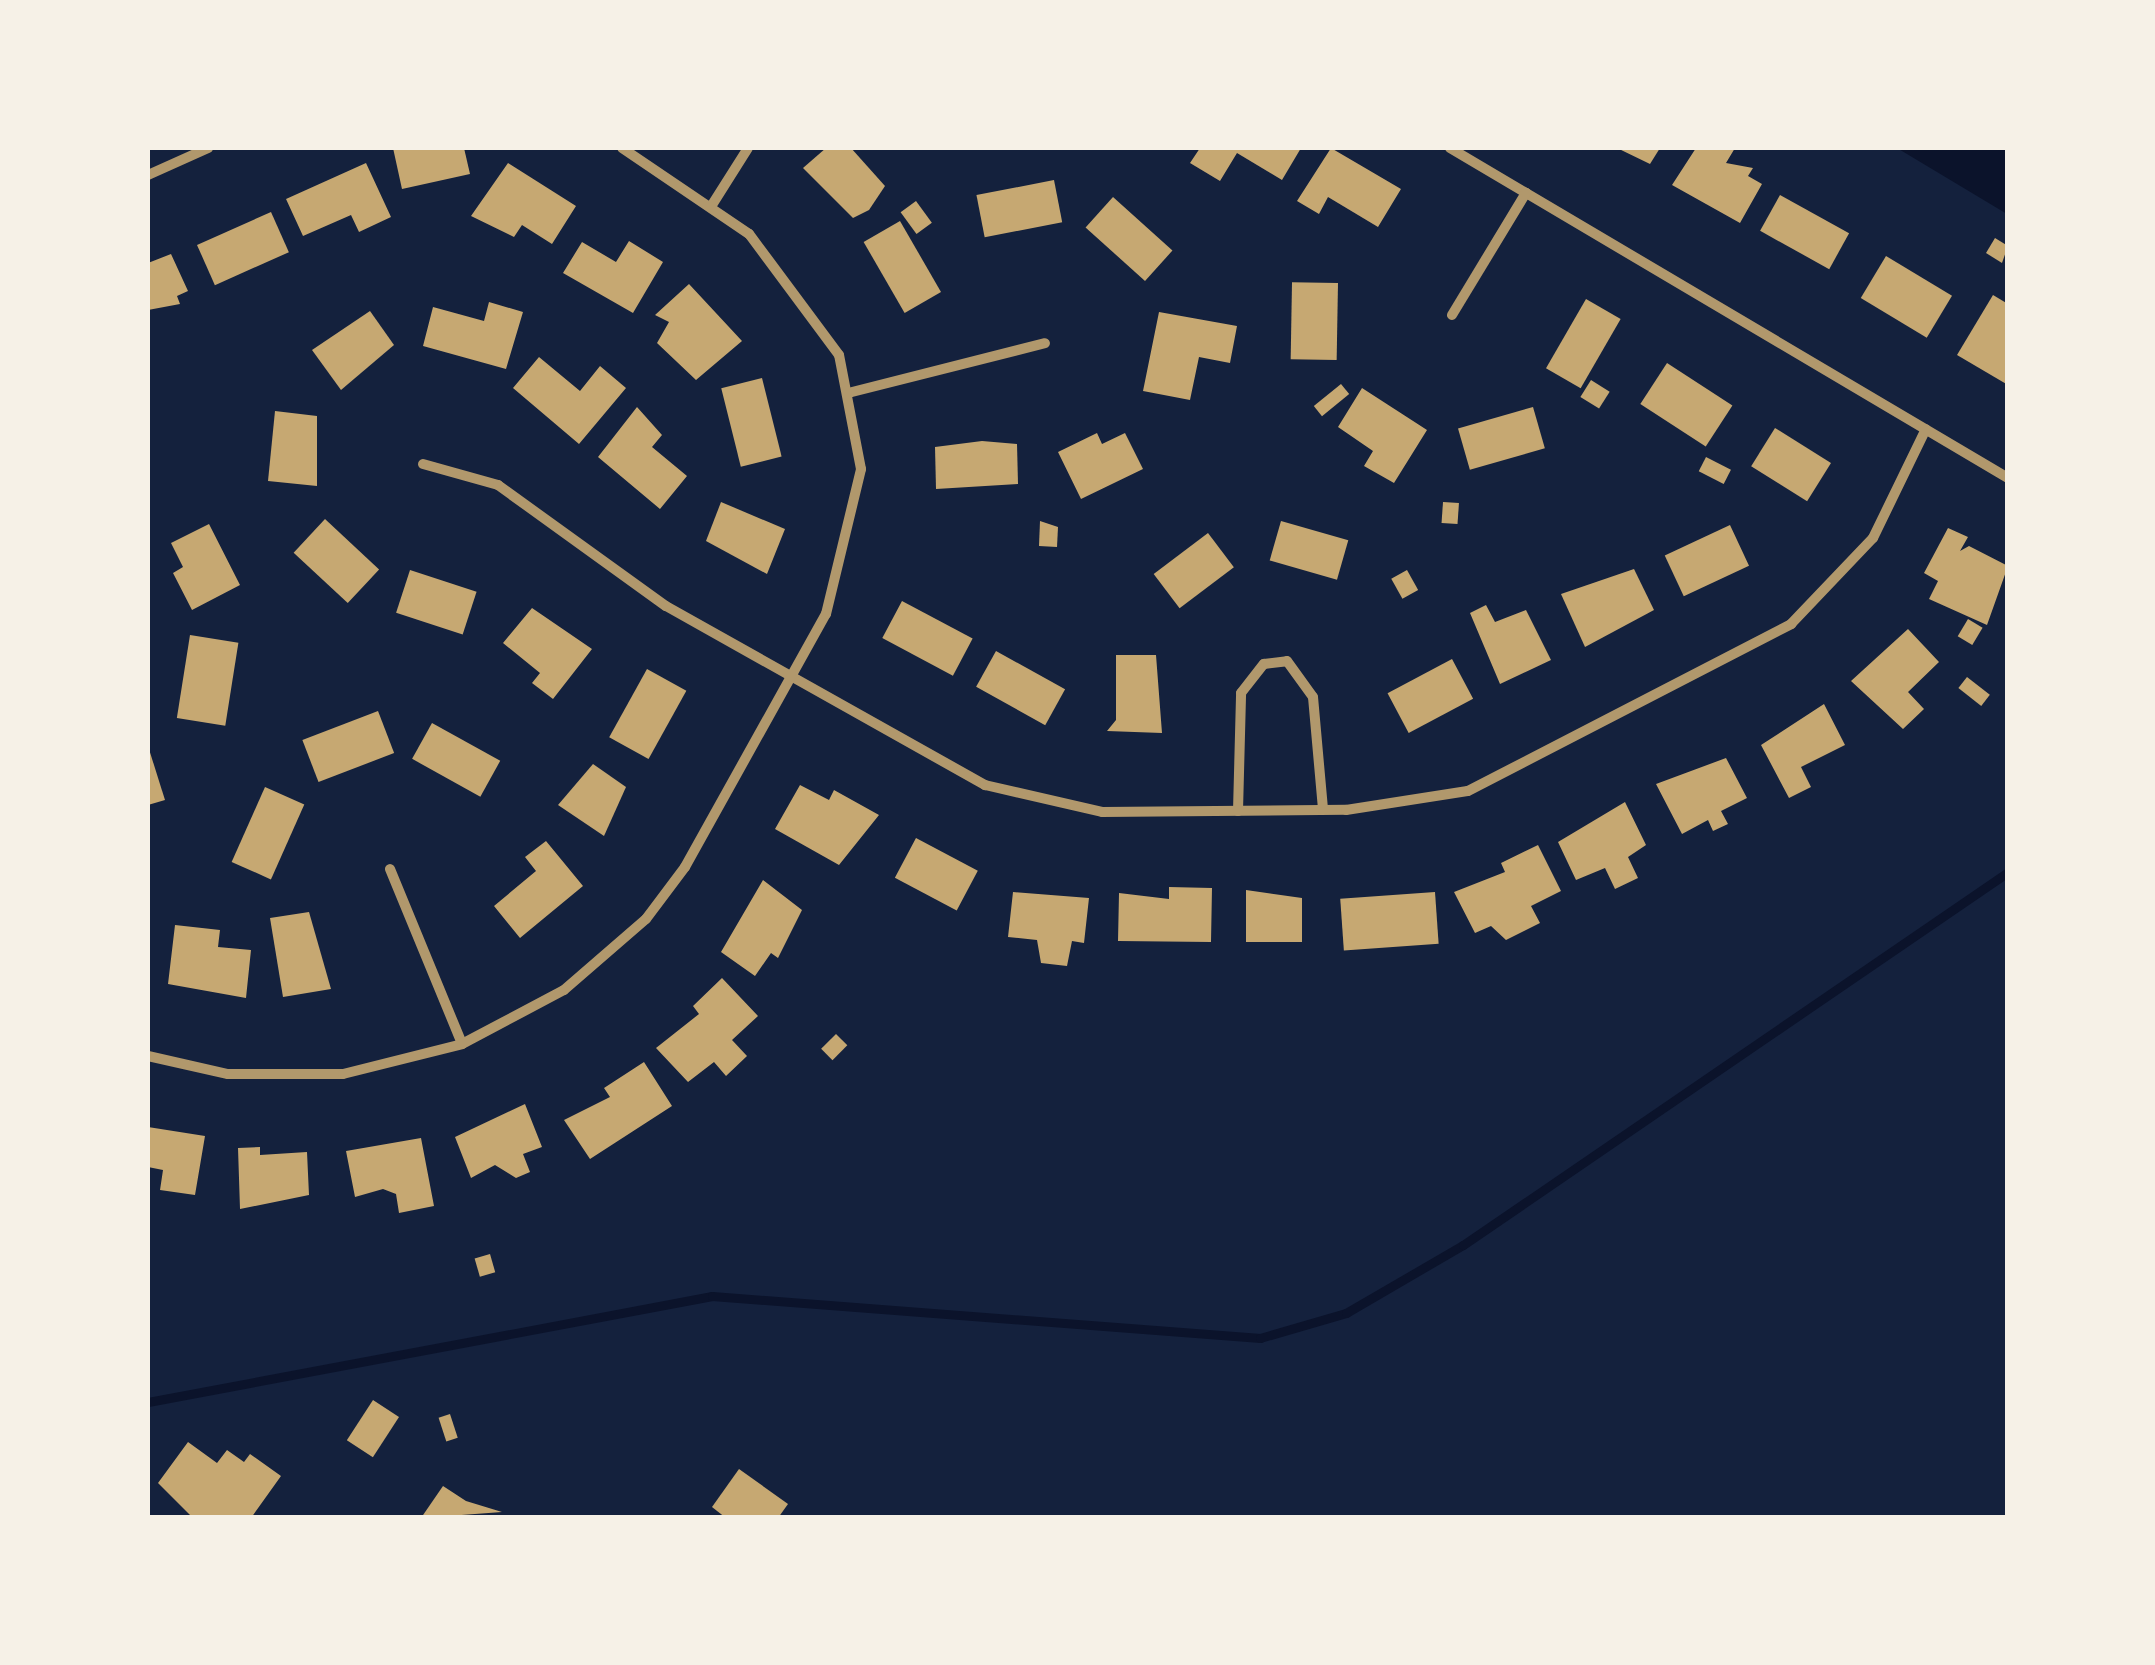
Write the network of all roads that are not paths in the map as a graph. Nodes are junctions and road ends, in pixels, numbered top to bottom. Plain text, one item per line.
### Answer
1 (208, 148) edge
2 (622, 148) edge
3 (748, 148) edge
4 (1450, 148) edge
5 (148, 175) edge
6 (1526, 193) junction
7 (712, 205) junction
8 (1452, 315) dead end
9 (1045, 343) dead end
10 (852, 392) junction
11 (1926, 429) junction
12 (422, 464) dead end
13 (2008, 478) edge
14 (790, 680) junction
15 (1324, 810) junction
16 (1238, 811) junction
17 (390, 869) dead end
18 (462, 1044) junction
19 (148, 1056) edge

1 - 5 street
2 - 7 street
3 - 7 street
4 - 6 street
6 - 8 street
6 - 11 street
7 - 10 street
9 - 10 street
10 - 14 street
11 - 13 street
11 - 15 street
12 - 14 street
14 - 16 street
14 - 18 street
15 - 16 street
15 - 16 street
17 - 18 street
18 - 19 street

